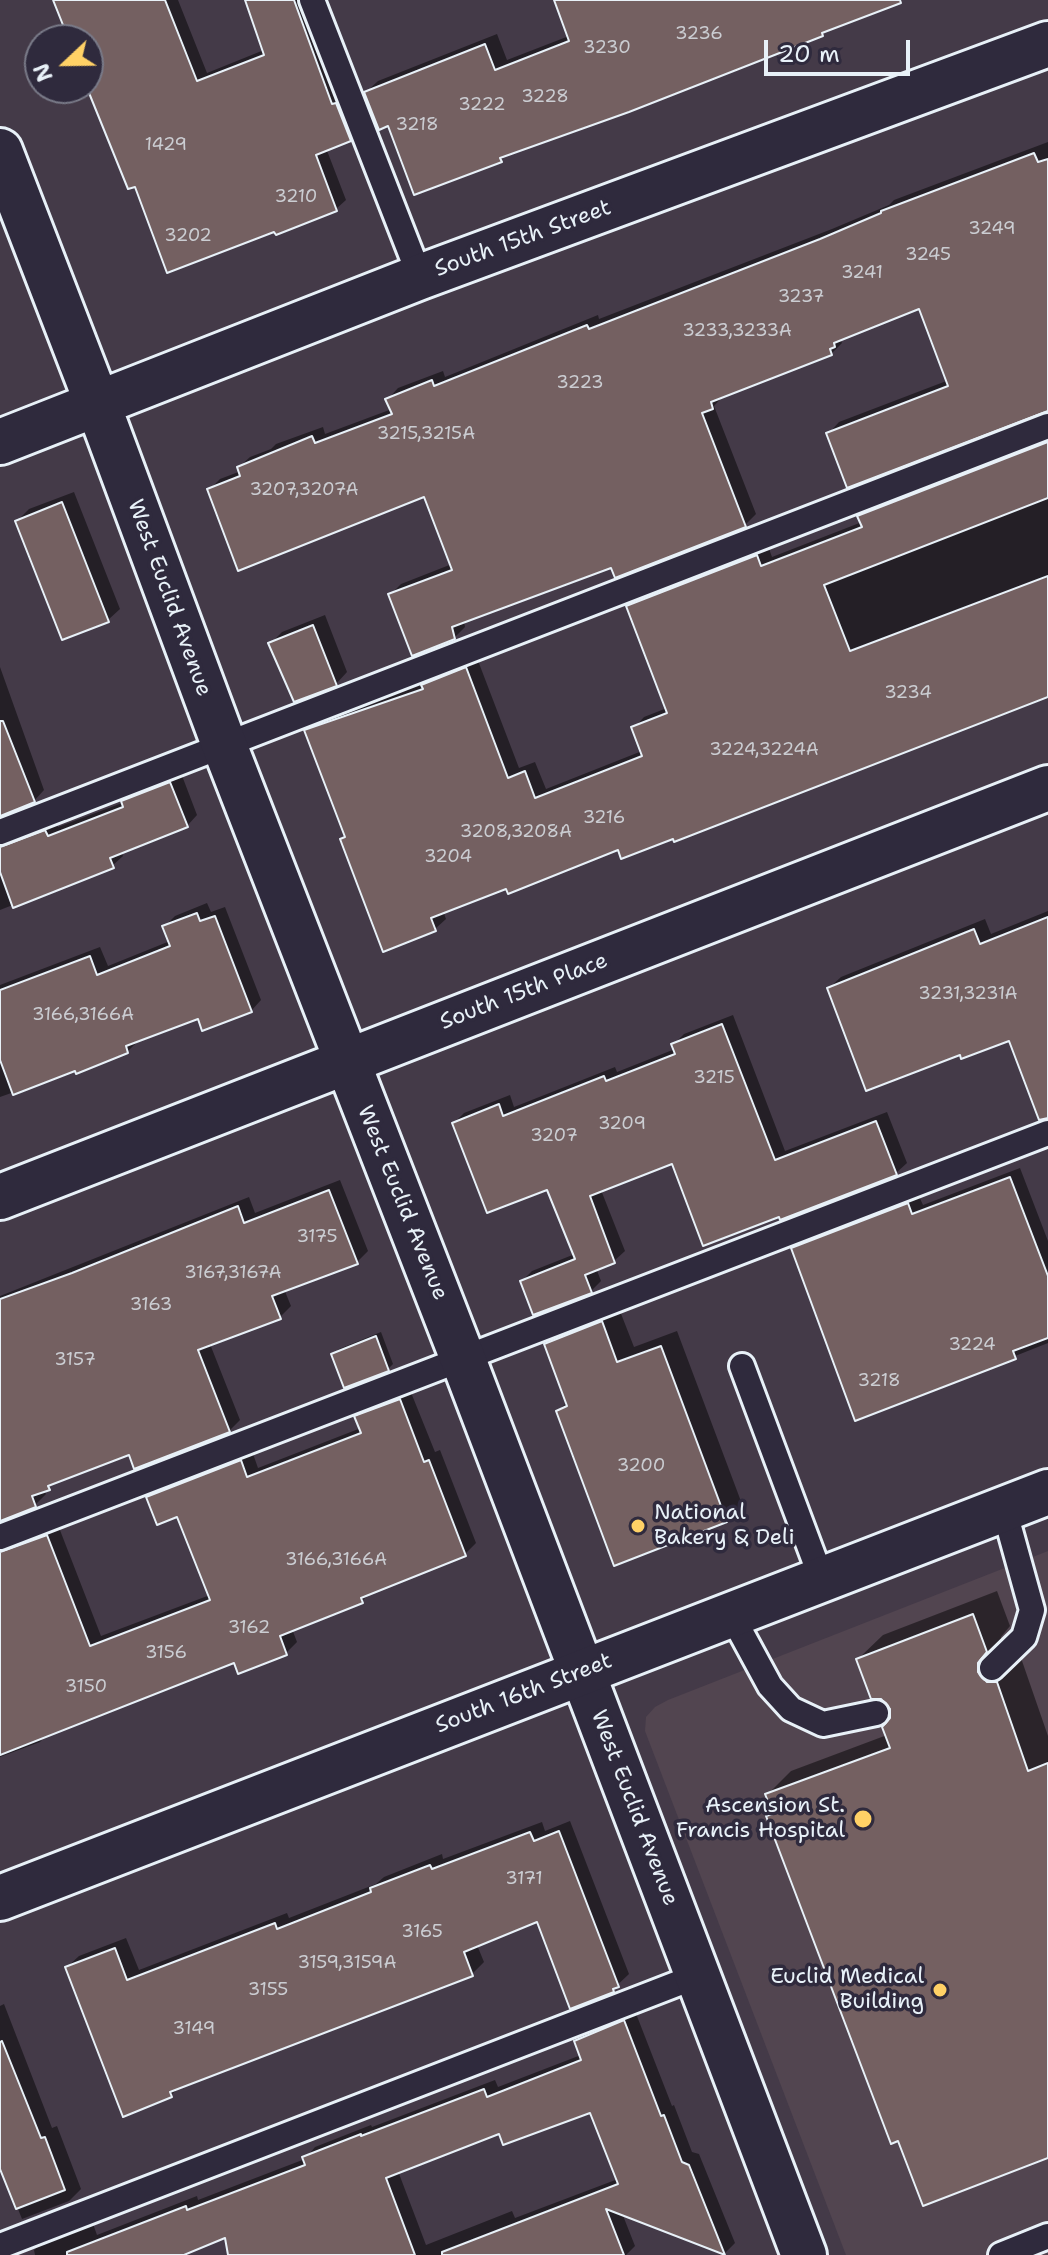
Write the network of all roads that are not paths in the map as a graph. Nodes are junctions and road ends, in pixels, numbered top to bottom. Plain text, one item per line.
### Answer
1 (312, 0) edge
2 (1048, 44) edge
3 (0, 151) edge
4 (420, 277) junction
5 (98, 405) junction
6 (1048, 426) edge
7 (0, 442) edge
8 (225, 747) junction
9 (1048, 788) edge
10 (0, 832) edge
11 (346, 1061) junction
12 (1048, 1133) edge
13 (0, 1197) edge
14 (463, 1359) junction
15 (742, 1366) dead end
16 (1048, 1492) edge
17 (1004, 1509) junction
18 (0, 1537) edge
19 (822, 1580) junction
20 (732, 1616) junction
21 (992, 1668) dead end
22 (582, 1672) junction
23 (876, 1713) dead end
24 (0, 1898) edge
25 (697, 1976) junction
26 (1048, 2236) edge
27 (0, 2246) edge
28 (804, 2255) edge
29 (1001, 2255) edge

1 - 4 lane
2 - 4 street, South 15th Street
3 - 5 street, West Euclid Avenue
4 - 5 street, South 15th Street
5 - 7 street, South 15th Street
5 - 8 street, West Euclid Avenue
6 - 8 lane
8 - 10 lane
8 - 11 street, West Euclid Avenue
9 - 11 street, South 15th Place
11 - 13 street, South 15th Place
11 - 14 street, West Euclid Avenue
12 - 14 lane
14 - 18 lane
14 - 22 street, West Euclid Avenue
15 - 19 lane
16 - 17 street, South 16th Street
17 - 19 street, South 16th Street
17 - 21 lane
19 - 20 street, South 16th Street
20 - 22 street, South 16th Street
20 - 23 lane
22 - 24 street, South 16th Street
22 - 25 street, West Euclid Avenue
25 - 27 lane
25 - 28 street, West Euclid Avenue
26 - 29 lane

